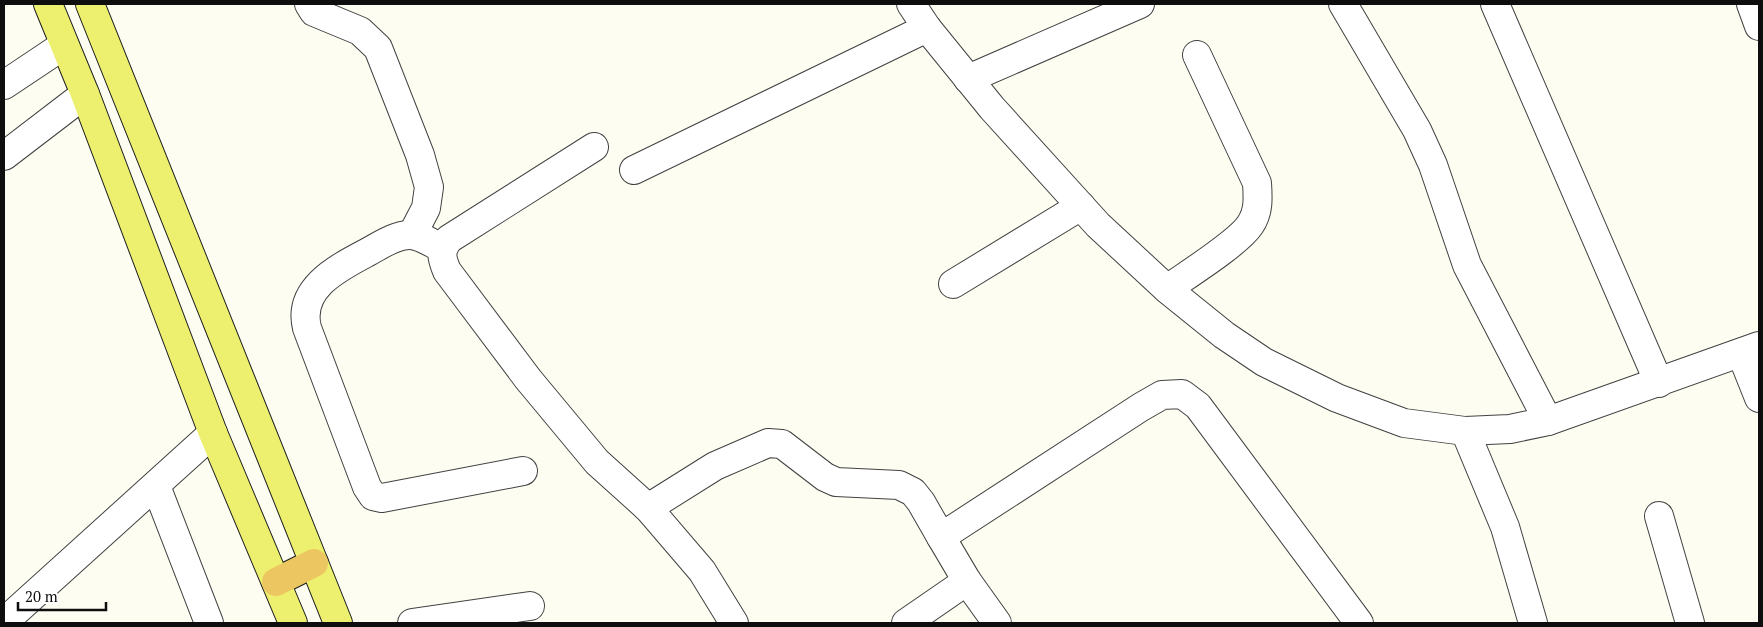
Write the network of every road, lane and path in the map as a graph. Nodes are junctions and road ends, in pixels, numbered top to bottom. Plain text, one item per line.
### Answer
1 (48, 4) edge
2 (90, 4) edge
3 (308, 4) edge
4 (911, 4) edge
5 (1140, 4) edge
6 (1343, 4) edge
7 (1495, 4) edge
8 (927, 28) junction
9 (64, 45) junction
10 (1197, 55) dead end
11 (968, 79) junction
12 (4, 85) edge
13 (85, 94) junction
14 (594, 147) dead end
15 (4, 156) edge
16 (634, 170) dead end
17 (1082, 206) junction
18 (412, 235) junction
19 (442, 248) junction
20 (953, 284) dead end
21 (1167, 289) junction
22 (1750, 349) edge
23 (1659, 383) junction
24 (1759, 398) edge
25 (1548, 421) junction
26 (1465, 431) junction
27 (213, 433) junction
28 (523, 471) dead end
29 (156, 486) junction
30 (648, 508) junction
31 (1659, 516) dead end
32 (941, 537) junction
33 (314, 564) junction
34 (967, 581) junction
35 (276, 582) junction
36 (530, 606) dead end
37 (4, 622) edge
38 (209, 623) edge
39 (293, 623) edge
40 (338, 623) edge
41 (412, 623) edge
42 (734, 623) edge
43 (906, 623) edge
44 (997, 623) edge
45 (1359, 623) edge
46 (1533, 623) edge
47 (1690, 623) edge

1 - 9 main road
2 - 33 main road
3 - 18 street
4 - 8 street
5 - 11 street
6 - 25 street
7 - 23 street
8 - 11 street
8 - 16 street
9 - 12 street
9 - 13 main road
10 - 21 street
11 - 17 street
13 - 15 street
13 - 27 main road
14 - 19 street
17 - 20 street
17 - 21 street
18 - 19 street
18 - 28 street
19 - 30 street
21 - 26 street
22 - 23 street
22 - 24 street
23 - 25 street
25 - 26 street
26 - 46 street
27 - 29 street
27 - 35 main road
29 - 37 street
29 - 38 street
30 - 32 street
30 - 42 street
31 - 47 street
32 - 34 street
32 - 45 street
33 - 35 highway
33 - 40 main road
34 - 43 street
34 - 44 street
35 - 39 main road
36 - 41 street

